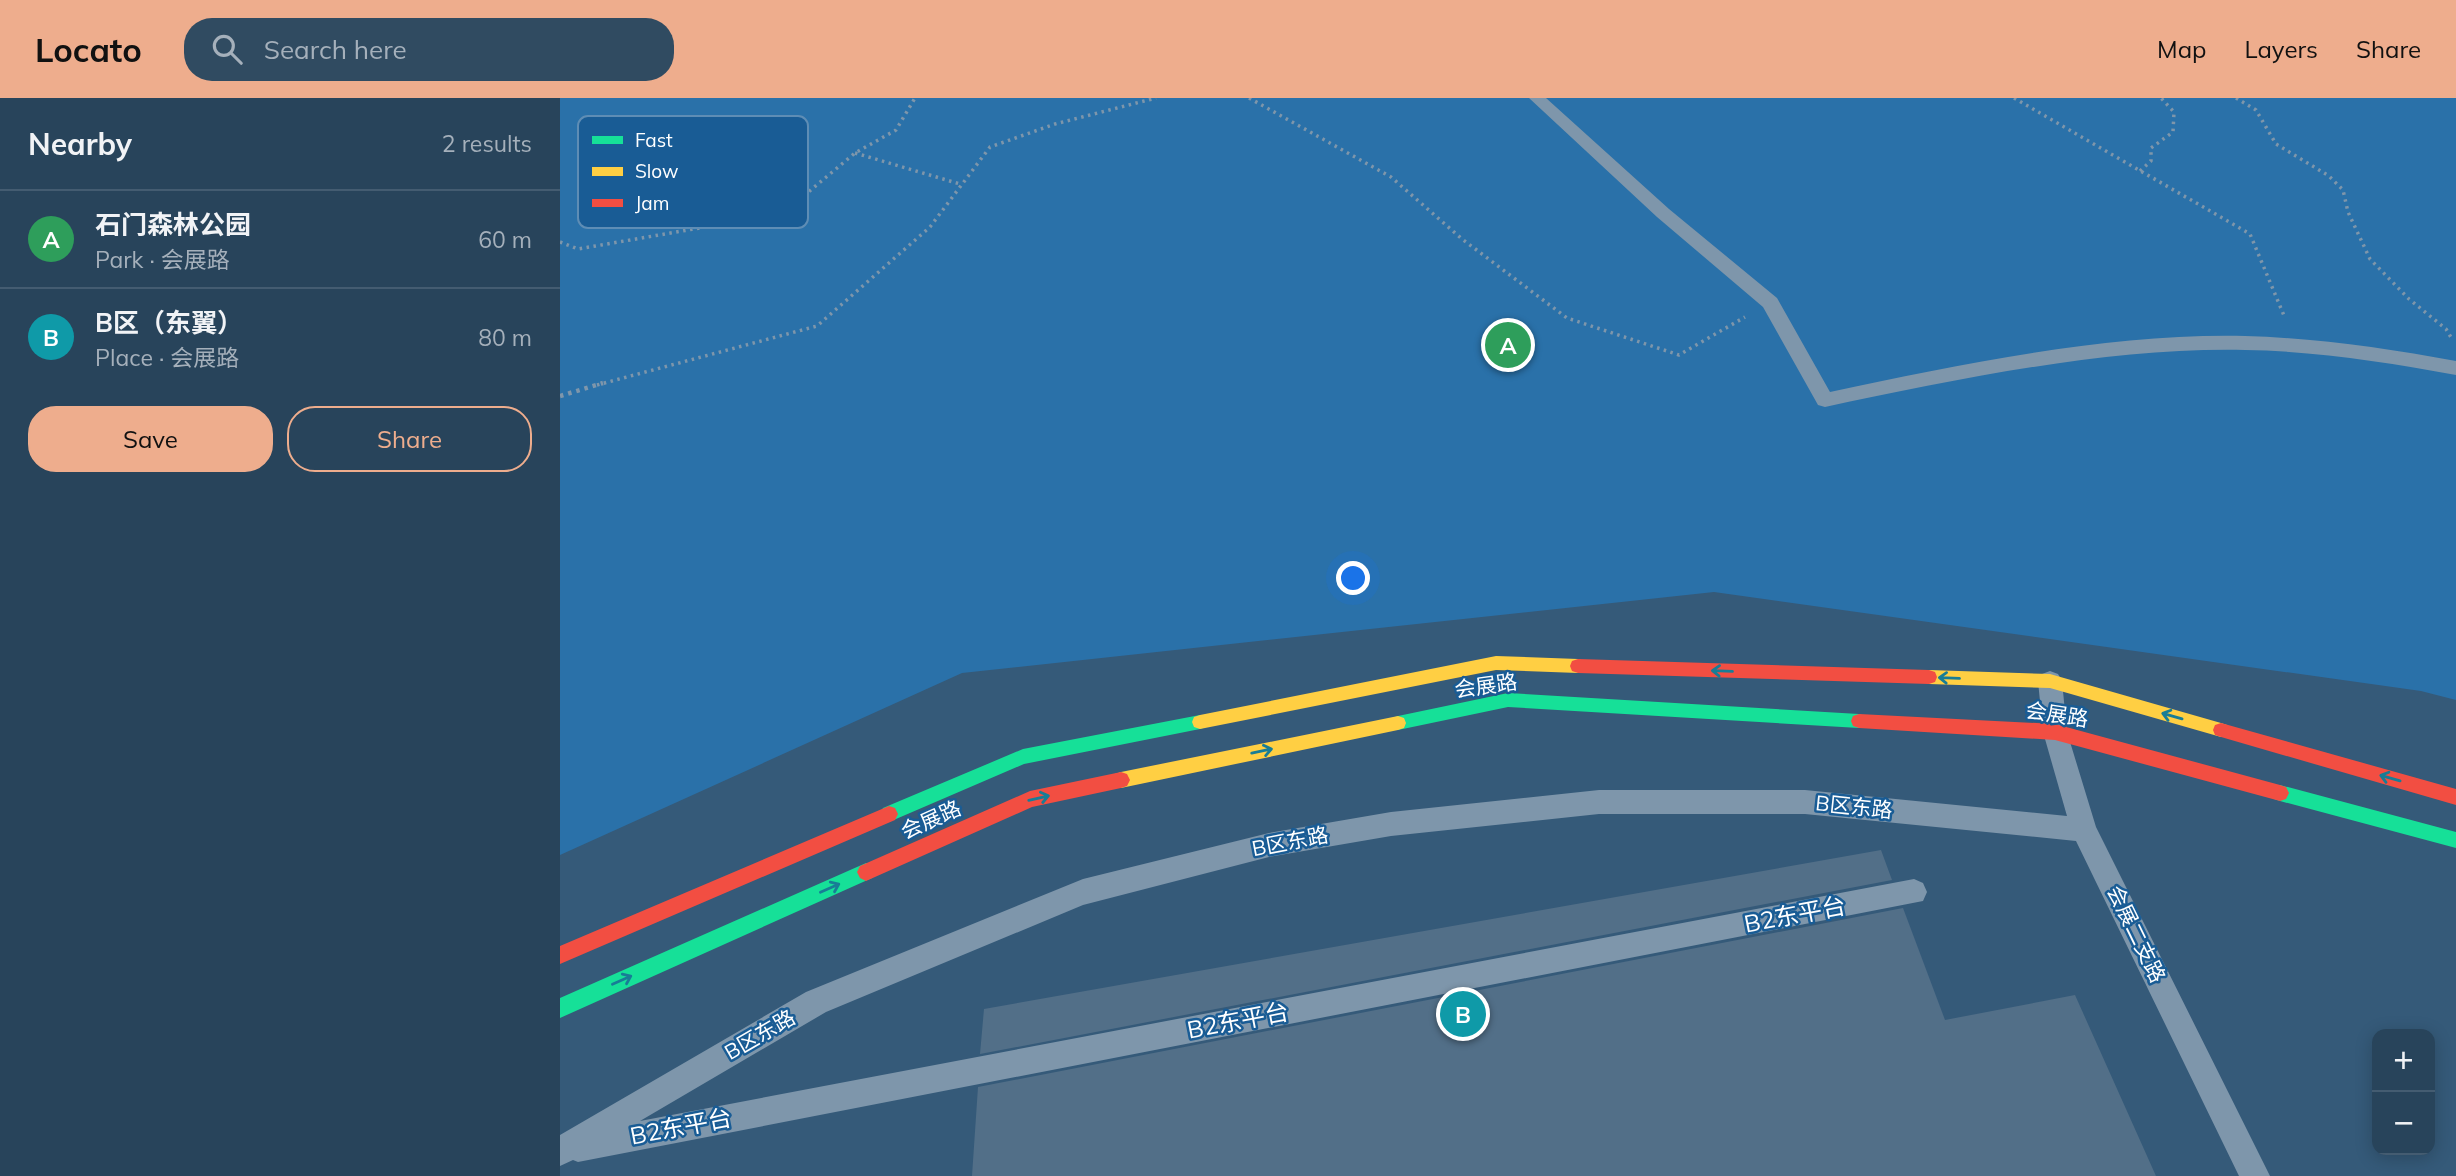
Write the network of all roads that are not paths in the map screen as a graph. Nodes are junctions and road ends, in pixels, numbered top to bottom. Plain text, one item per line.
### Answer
1 (1536, 98) edge
2 (2456, 368) edge
3 (2050, 681) junction
4 (2055, 732) junction
5 (2456, 797) edge
6 (2084, 830) junction
7 (2456, 840) edge
8 (1914, 892) dead end
9 (560, 955) edge
10 (560, 1008) edge
11 (561, 1150) edge
12 (2256, 1176) edge

1 - 2 lane
3 - 4 lane, 会展二支路
5 -> 3 main road, 会展路
3 -> 9 main road, 会展路
4 - 6 lane, 会展二支路
4 - 7 main road, 会展路
10 -> 4 main road, 会展路
6 - 11 lane, B区东路
6 - 12 lane, 会展二支路
8 - 11 lane, B2东平台

